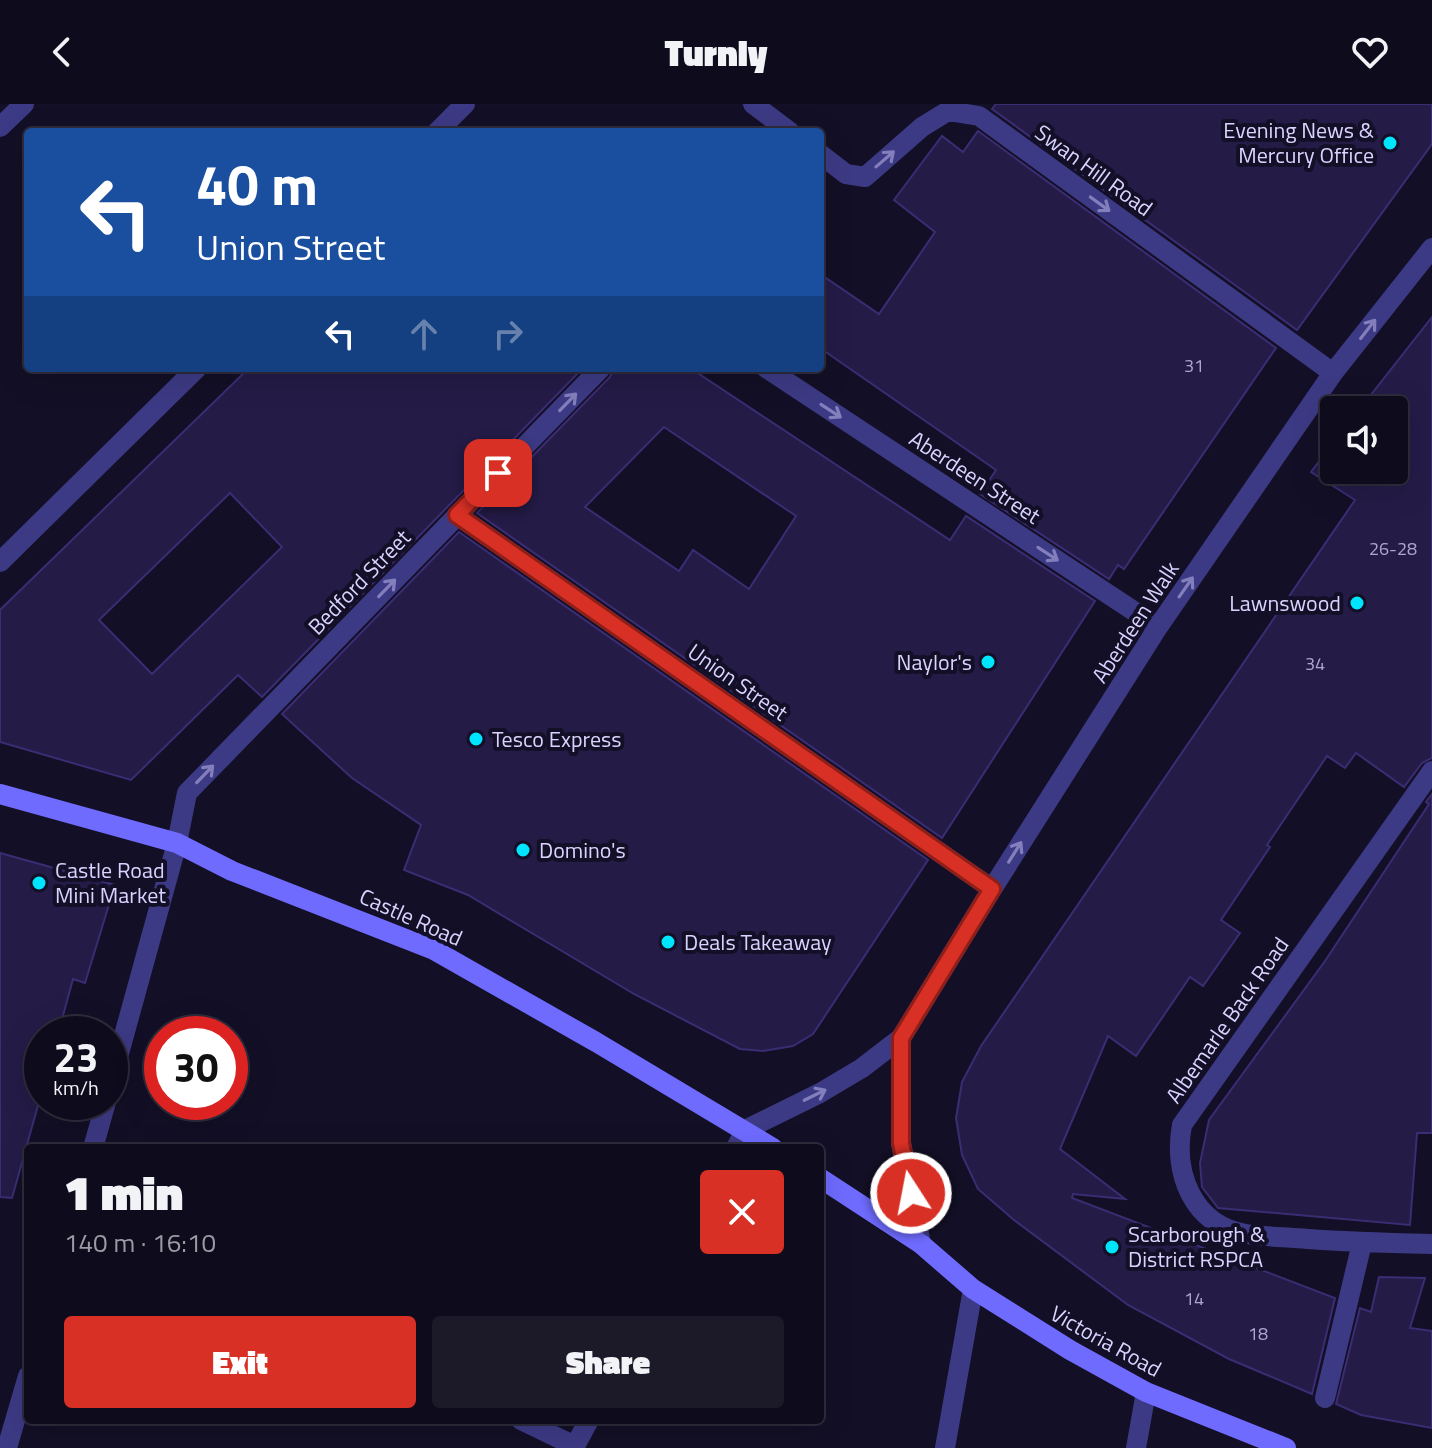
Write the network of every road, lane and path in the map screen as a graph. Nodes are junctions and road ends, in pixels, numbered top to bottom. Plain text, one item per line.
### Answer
1 (24, 104) edge
2 (465, 104) edge
3 (753, 104) edge
4 (0, 127) edge
5 (441, 128) edge
6 (785, 128) edge
7 (824, 157) edge
8 (1432, 248) edge
9 (193, 372) edge
10 (597, 372) edge
11 (772, 372) edge
12 (1333, 373) junction
13 (457, 515) junction
14 (0, 562) edge
15 (1158, 627) junction
16 (1432, 771) edge
17 (0, 794) edge
18 (177, 843) junction
19 (992, 889) junction
20 (128, 1021) edge
21 (901, 1038) junction
22 (101, 1120) edge
23 (740, 1139) edge
24 (94, 1144) edge
25 (824, 1181) edge
26 (1362, 1243) junction
27 (921, 1244) junction
28 (1432, 1244) edge
29 (973, 1289) junction
30 (24, 1390) edge
31 (1146, 1392) junction
32 (1325, 1398) dead end
33 (529, 1424) edge
34 (587, 1424) edge
35 (7, 1448) edge
36 (945, 1448) edge
37 (1136, 1448) edge
38 (1286, 1448) edge

1 - 4 street
2 - 5 street
3 - 6 street
7 -> 12 street, Swan Hill Road
12 -> 8 street, Aberdeen Walk
9 - 14 street
13 -> 10 street, Bedford Street
11 -> 15 street, Aberdeen Street
15 -> 12 street, Aberdeen Walk
18 -> 13 street, Bedford Street
13 - 19 street, Union Street
19 -> 15 street, Aberdeen Walk
16 - 26 street, Albemarle Back Road
17 - 18 main road, Castle Road
18 - 20 street, Bedford Street
18 - 23 main road, Castle Road
19 - 21 street, Aberdeen Walk
23 -> 21 street, Aberdeen Walk
21 - 27 street
22 - 24 street
25 - 27 main road
26 - 28 street, Albemarle Back Road
26 - 32 street
27 - 29 main road, Victoria Road
29 - 31 main road, Victoria Road
29 - 36 street
30 - 35 street
31 - 37 street
31 - 38 main road, Victoria Road
33 - 34 street

